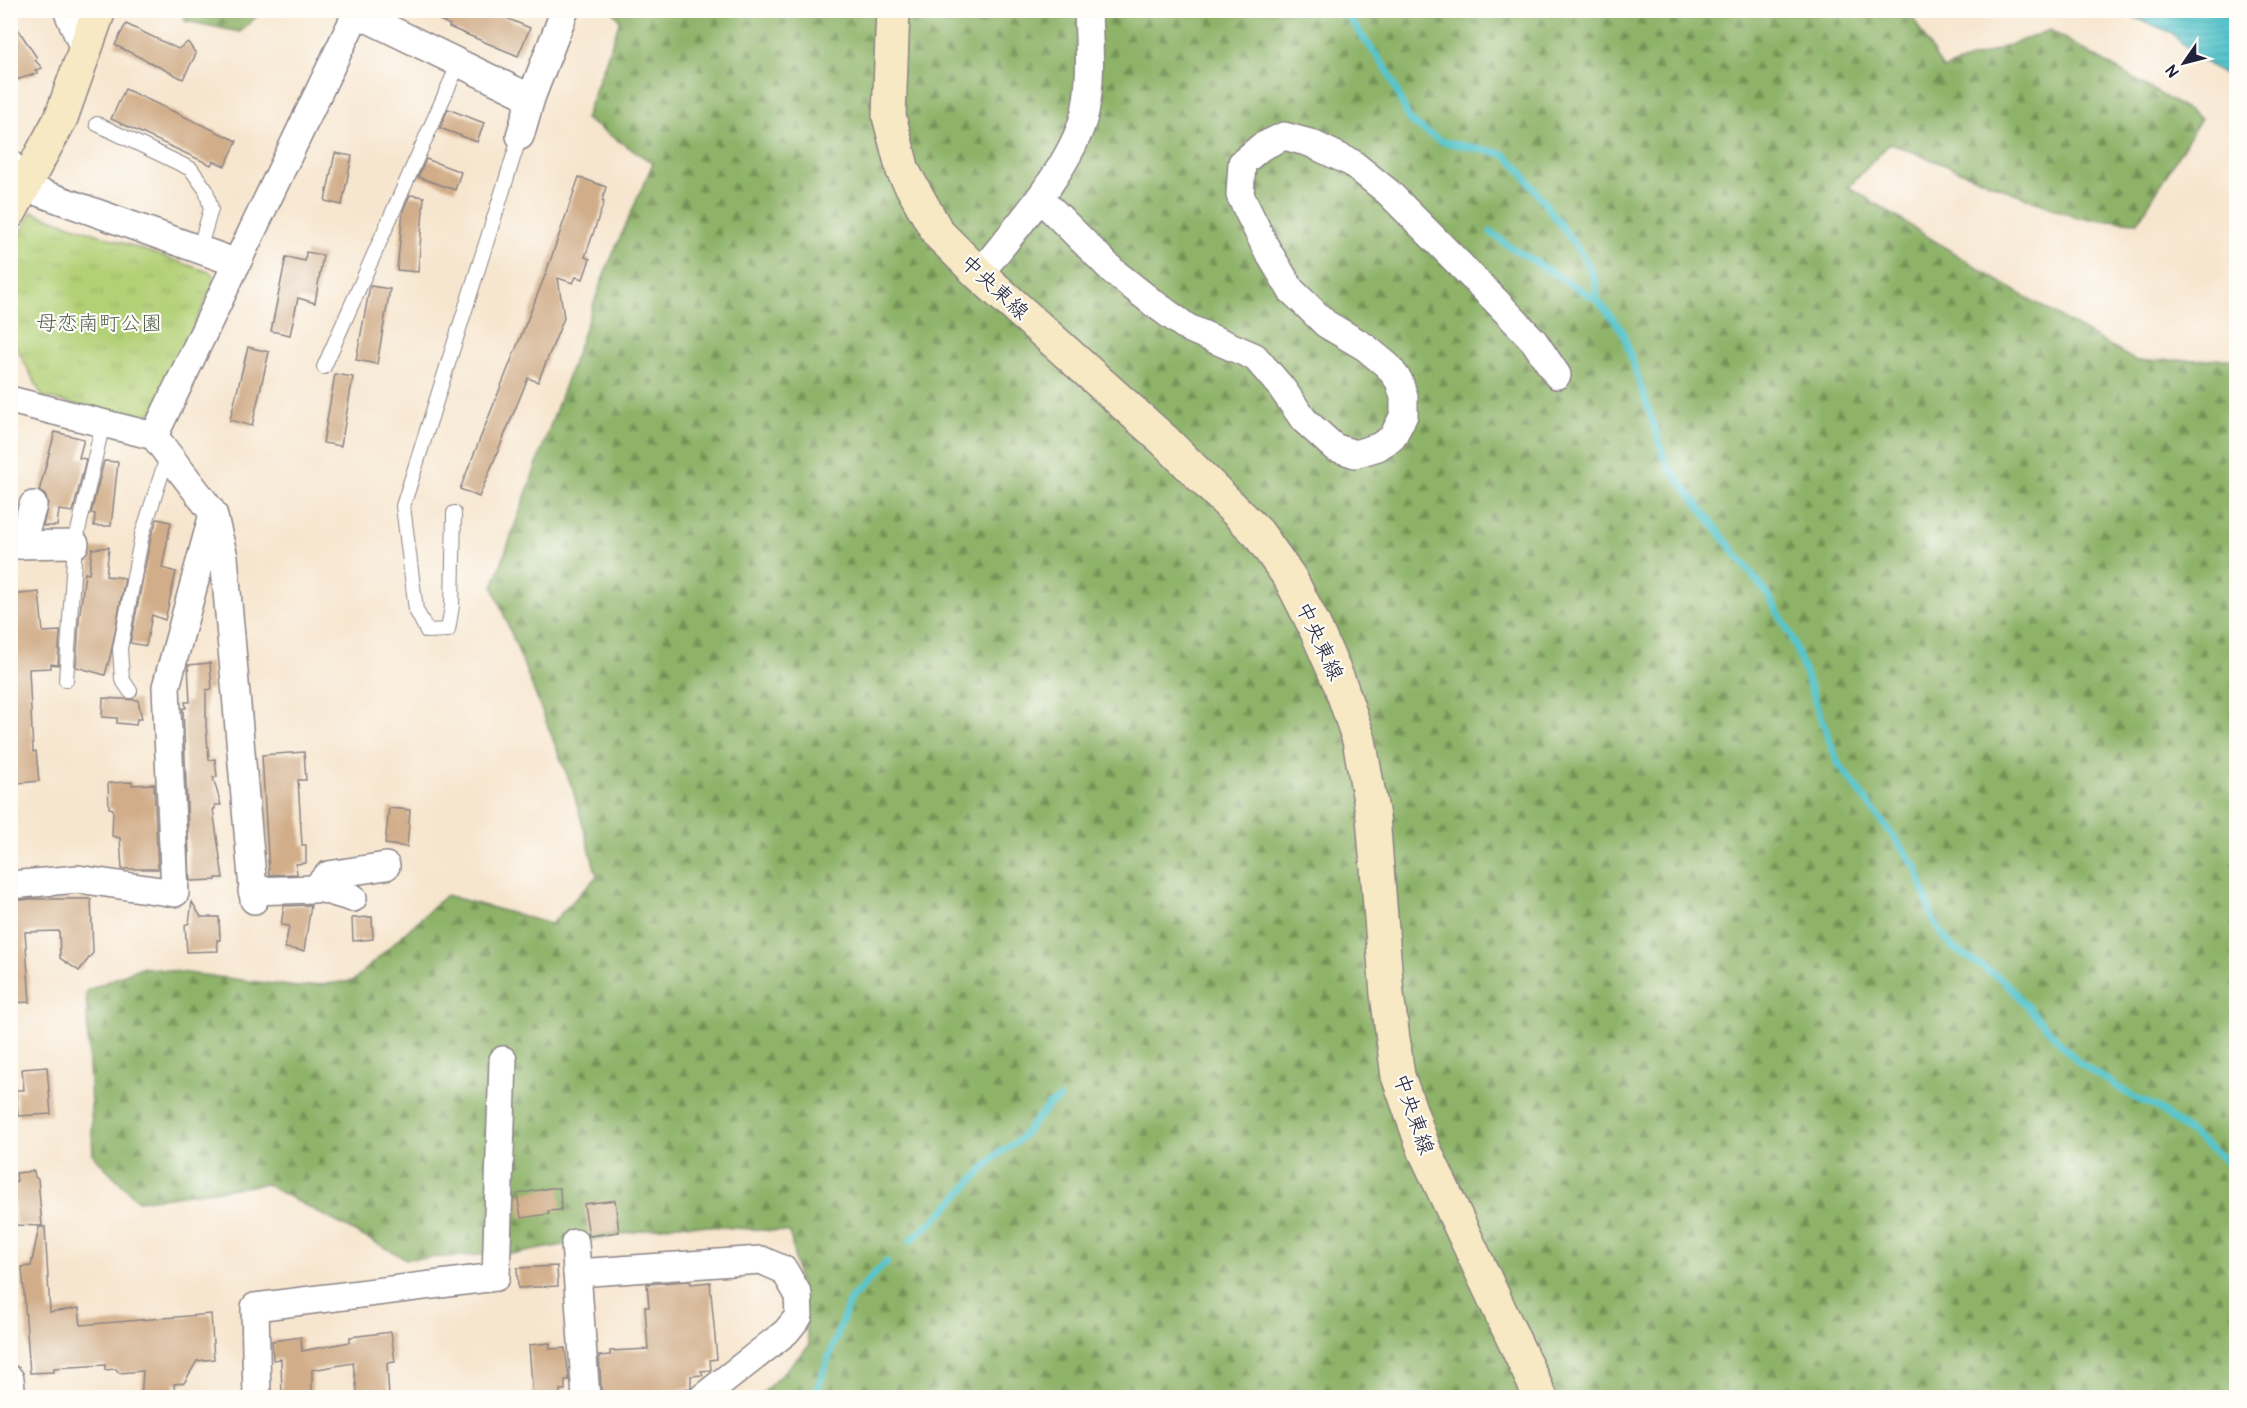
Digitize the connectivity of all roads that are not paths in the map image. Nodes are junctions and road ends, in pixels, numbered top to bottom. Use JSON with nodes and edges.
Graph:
{"nodes":[{"id":1,"x":67,"y":10,"type":"edge"},
{"id":2,"x":99,"y":10,"type":"edge"},
{"id":3,"x":565,"y":10,"type":"edge"},
{"id":4,"x":893,"y":10,"type":"edge"},
{"id":5,"x":1088,"y":10,"type":"edge"},
{"id":6,"x":357,"y":12,"type":"edge"},
{"id":7,"x":85,"y":51,"type":"junction"},
{"id":8,"x":459,"y":63,"type":"junction"},
{"id":9,"x":531,"y":98,"type":"junction"},
{"id":10,"x":97,"y":124,"type":"dead end"},
{"id":11,"x":520,"y":135,"type":"joint"},
{"id":12,"x":15,"y":188,"type":"edge"},
{"id":13,"x":1040,"y":198,"type":"junction"},
{"id":14,"x":199,"y":250,"type":"junction"},
{"id":15,"x":237,"y":263,"type":"junction"},
{"id":16,"x":979,"y":274,"type":"junction"},
{"id":17,"x":324,"y":367,"type":"dead end"},
{"id":18,"x":1557,"y":375,"type":"dead end"},
{"id":19,"x":10,"y":400,"type":"edge"},
{"id":20,"x":103,"y":423,"type":"junction"},
{"id":21,"x":161,"y":445,"type":"junction"},
{"id":22,"x":33,"y":505,"type":"dead end"},
{"id":23,"x":213,"y":513,"type":"junction"},
{"id":24,"x":454,"y":513,"type":"dead end"},
{"id":25,"x":75,"y":544,"type":"junction"},
{"id":26,"x":16,"y":545,"type":"edge"},
{"id":27,"x":66,"y":680,"type":"dead end"},
{"id":28,"x":130,"y":691,"type":"dead end"},
{"id":29,"x":386,"y":866,"type":"dead end"},
{"id":30,"x":10,"y":885,"type":"edge"},
{"id":31,"x":316,"y":887,"type":"junction"},
{"id":32,"x":353,"y":898,"type":"dead end"},
{"id":33,"x":503,"y":1059,"type":"dead end"},
{"id":34,"x":574,"y":1243,"type":"dead end"},
{"id":35,"x":577,"y":1273,"type":"junction"},
{"id":36,"x":10,"y":1379,"type":"edge"},
{"id":37,"x":12,"y":1398,"type":"edge"},
{"id":38,"x":257,"y":1398,"type":"edge"},
{"id":39,"x":586,"y":1398,"type":"edge"},
{"id":40,"x":702,"y":1398,"type":"edge"},
{"id":41,"x":1541,"y":1398,"type":"edge"}],
"edges":[{"from":1,"to":7,"type":"street"},
{"from":2,"to":7,"type":"street"},
{"from":3,"to":9,"type":"street"},
{"from":4,"to":16,"type":"street","name":"中央東線"},
{"from":5,"to":13,"type":"street"},
{"from":6,"to":8,"type":"street"},
{"from":6,"to":15,"type":"street"},
{"from":7,"to":12,"type":"street"},
{"from":8,"to":9,"type":"street"},
{"from":8,"to":17,"type":"lane"},
{"from":9,"to":11,"type":"street"},
{"from":10,"to":14,"type":"lane"},
{"from":11,"to":24,"type":"lane"},
{"from":12,"to":14,"type":"street"},
{"from":13,"to":16,"type":"street"},
{"from":13,"to":18,"type":"street"},
{"from":14,"to":15,"type":"street"},
{"from":15,"to":21,"type":"street"},
{"from":16,"to":41,"type":"street","name":"中央東線"},
{"from":19,"to":20,"type":"street"},
{"from":20,"to":21,"type":"street"},
{"from":20,"to":25,"type":"lane"},
{"from":21,"to":23,"type":"street"},
{"from":21,"to":28,"type":"lane"},
{"from":22,"to":26,"type":"street"},
{"from":23,"to":30,"type":"street"},
{"from":23,"to":31,"type":"street"},
{"from":25,"to":26,"type":"street"},
{"from":25,"to":27,"type":"lane"},
{"from":29,"to":31,"type":"street"},
{"from":31,"to":32,"type":"street"},
{"from":33,"to":38,"type":"street"},
{"from":34,"to":35,"type":"street"},
{"from":35,"to":39,"type":"street"},
{"from":35,"to":40,"type":"street"},
{"from":36,"to":37,"type":"street"}]}
